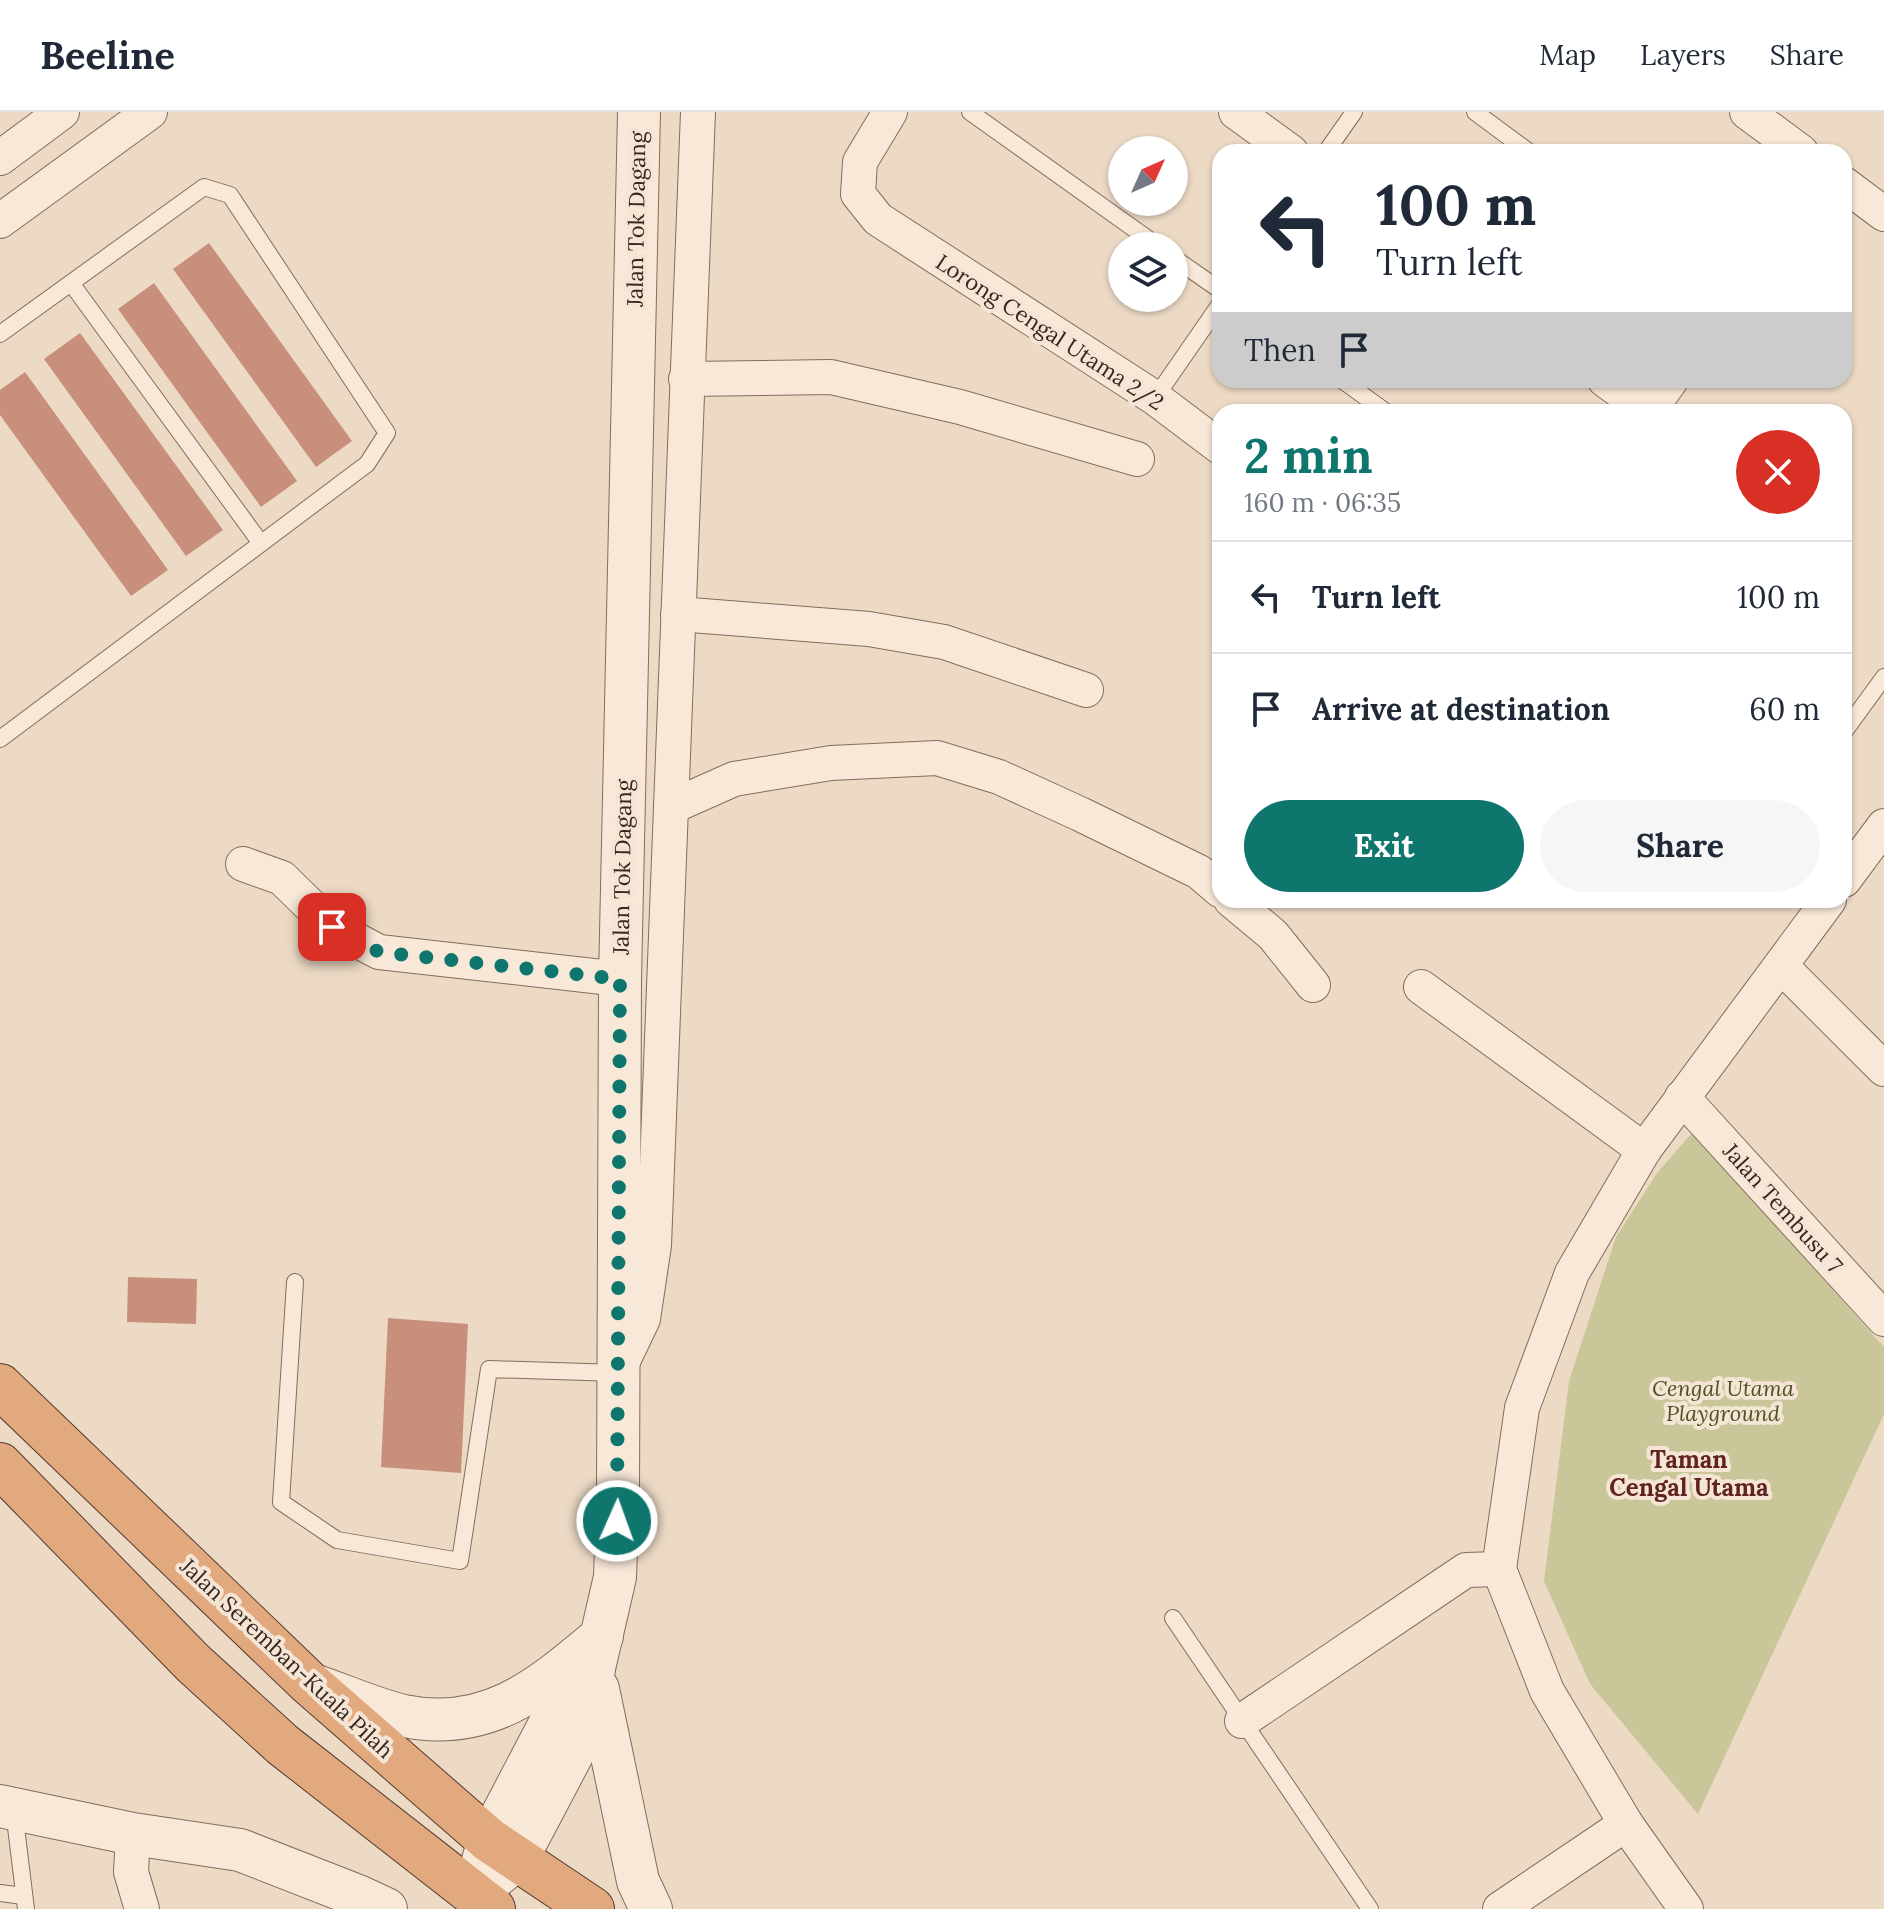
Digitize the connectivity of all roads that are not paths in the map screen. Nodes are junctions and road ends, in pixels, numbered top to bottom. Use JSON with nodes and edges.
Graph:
{"nodes":[{"id":1,"x":62,"y":112,"type":"edge"},
{"id":2,"x":150,"y":112,"type":"edge"},
{"id":3,"x":639,"y":112,"type":"edge"},
{"id":4,"x":698,"y":112,"type":"edge"},
{"id":5,"x":890,"y":112,"type":"edge"},
{"id":6,"x":970,"y":112,"type":"edge"},
{"id":7,"x":1236,"y":112,"type":"edge"},
{"id":8,"x":1354,"y":112,"type":"edge"},
{"id":9,"x":1475,"y":112,"type":"edge"},
{"id":10,"x":1747,"y":112,"type":"edge"},
{"id":11,"x":1280,"y":144,"type":"edge"},
{"id":12,"x":1332,"y":144,"type":"edge"},
{"id":13,"x":1518,"y":144,"type":"edge"},
{"id":14,"x":1790,"y":144,"type":"edge"},
{"id":15,"x":0,"y":158,"type":"edge"},
{"id":16,"x":1852,"y":190,"type":"edge"},
{"id":17,"x":1884,"y":214,"type":"edge"},
{"id":18,"x":0,"y":221,"type":"edge"},
{"id":19,"x":1138,"y":232,"type":"edge"},
{"id":20,"x":1188,"y":268,"type":"edge"},
{"id":21,"x":71,"y":283,"type":"junction"},
{"id":22,"x":1212,"y":284,"type":"edge"},
{"id":23,"x":1212,"y":316,"type":"edge"},
{"id":24,"x":0,"y":334,"type":"edge"},
{"id":25,"x":686,"y":379,"type":"junction"},
{"id":26,"x":1353,"y":388,"type":"edge"},
{"id":27,"x":1616,"y":388,"type":"edge"},
{"id":28,"x":1155,"y":398,"type":"junction"},
{"id":29,"x":1375,"y":404,"type":"edge"},
{"id":30,"x":1637,"y":404,"type":"edge"},
{"id":31,"x":1212,"y":441,"type":"edge"},
{"id":32,"x":1137,"y":459,"type":"dead end"},
{"id":33,"x":260,"y":542,"type":"junction"},
{"id":34,"x":678,"y":614,"type":"junction"},
{"id":35,"x":1884,"y":677,"type":"edge"},
{"id":36,"x":1086,"y":690,"type":"dead end"},
{"id":37,"x":1852,"y":721,"type":"edge"},
{"id":38,"x":0,"y":739,"type":"edge"},
{"id":39,"x":671,"y":807,"type":"junction"},
{"id":40,"x":1884,"y":826,"type":"edge"},
{"id":41,"x":243,"y":864,"type":"dead end"},
{"id":42,"x":1852,"y":869,"type":"edge"},
{"id":43,"x":1212,"y":883,"type":"edge"},
{"id":44,"x":1241,"y":908,"type":"edge"},
{"id":45,"x":1823,"y":908,"type":"edge"},
{"id":46,"x":1781,"y":966,"type":"junction"},
{"id":47,"x":620,"y":979,"type":"junction"},
{"id":48,"x":1313,"y":985,"type":"dead end"},
{"id":49,"x":1421,"y":987,"type":"dead end"},
{"id":50,"x":1884,"y":1069,"type":"edge"},
{"id":51,"x":1682,"y":1097,"type":"junction"},
{"id":52,"x":1644,"y":1150,"type":"junction"},
{"id":53,"x":295,"y":1282,"type":"dead end"},
{"id":54,"x":1884,"y":1319,"type":"edge"},
{"id":55,"x":617,"y":1373,"type":"junction"},
{"id":56,"x":0,"y":1386,"type":"edge"},
{"id":57,"x":0,"y":1465,"type":"edge"},
{"id":58,"x":1499,"y":1569,"type":"junction"},
{"id":59,"x":1173,"y":1618,"type":"dead end"},
{"id":60,"x":598,"y":1652,"type":"junction"},
{"id":61,"x":309,"y":1683,"type":"junction"},
{"id":62,"x":1242,"y":1721,"type":"junction"},
{"id":63,"x":7,"y":1807,"type":"edge"},
{"id":64,"x":1626,"y":1824,"type":"junction"},
{"id":65,"x":133,"y":1834,"type":"junction"},
{"id":66,"x":503,"y":1850,"type":"junction"},
{"id":67,"x":0,"y":1893,"type":"edge"},
{"id":68,"x":24,"y":1902,"type":"edge"},
{"id":69,"x":483,"y":1902,"type":"edge"},
{"id":70,"x":142,"y":1909,"type":"edge"},
{"id":71,"x":386,"y":1909,"type":"edge"},
{"id":72,"x":592,"y":1909,"type":"edge"},
{"id":73,"x":651,"y":1909,"type":"edge"},
{"id":74,"x":1370,"y":1909,"type":"edge"},
{"id":75,"x":1500,"y":1909,"type":"edge"},
{"id":76,"x":1686,"y":1909,"type":"edge"}],
"edges":[{"from":1,"to":15,"type":"street"},
{"from":2,"to":18,"type":"street"},
{"from":3,"to":47,"type":"street","name":"Jalan Tok Dagang"},
{"from":4,"to":25,"type":"street"},
{"from":5,"to":28,"type":"street","name":"Lorong Cengal Utama 2/2"},
{"from":6,"to":19,"type":"lane"},
{"from":7,"to":11,"type":"street"},
{"from":8,"to":12,"type":"lane"},
{"from":9,"to":13,"type":"lane"},
{"from":10,"to":14,"type":"street"},
{"from":16,"to":17,"type":"street"},
{"from":20,"to":22,"type":"lane"},
{"from":21,"to":24,"type":"lane"},
{"from":21,"to":33,"type":"lane"},
{"from":21,"to":33,"type":"lane"},
{"from":23,"to":28,"type":"lane"},
{"from":25,"to":32,"type":"street"},
{"from":25,"to":34,"type":"street"},
{"from":26,"to":29,"type":"lane"},
{"from":27,"to":30,"type":"street"},
{"from":28,"to":31,"type":"street","name":"Lorong Cengal Utama 2/2"},
{"from":33,"to":38,"type":"lane"},
{"from":34,"to":36,"type":"street"},
{"from":34,"to":39,"type":"street"},
{"from":35,"to":37,"type":"lane"},
{"from":39,"to":43,"type":"street"},
{"from":39,"to":55,"type":"street"},
{"from":40,"to":42,"type":"street"},
{"from":41,"to":47,"type":"street"},
{"from":44,"to":48,"type":"street"},
{"from":45,"to":46,"type":"street"},
{"from":46,"to":50,"type":"street"},
{"from":46,"to":51,"type":"street"},
{"from":47,"to":55,"type":"street","name":"Jalan Tok Dagang"},
{"from":49,"to":52,"type":"street"},
{"from":51,"to":52,"type":"street"},
{"from":51,"to":54,"type":"street","name":"Jalan Tembusu 7"},
{"from":52,"to":58,"type":"street"},
{"from":53,"to":55,"type":"lane"},
{"from":55,"to":60,"type":"street","name":"Jalan Tok Dagang"},
{"from":56,"to":61,"type":"highway","name":"Jalan Seremban-Kuala Pilah"},
{"from":57,"to":69,"type":"highway"},
{"from":58,"to":62,"type":"street"},
{"from":58,"to":64,"type":"street"},
{"from":59,"to":62,"type":"lane"},
{"from":60,"to":61,"type":"street"},
{"from":60,"to":66,"type":"street","name":"Jalan Tok Dagang"},
{"from":60,"to":73,"type":"street"},
{"from":61,"to":66,"type":"highway","name":"Jalan Seremban-Kuala Pilah"},
{"from":62,"to":74,"type":"lane"},
{"from":63,"to":65,"type":"street"},
{"from":63,"to":68,"type":"lane"},
{"from":64,"to":75,"type":"street"},
{"from":64,"to":76,"type":"street"},
{"from":65,"to":70,"type":"street"},
{"from":65,"to":71,"type":"street"},
{"from":66,"to":69,"type":"street","name":"Jalan Tok Dagang"},
{"from":66,"to":72,"type":"highway","name":"Jalan Seremban-Kuala Pilah"},
{"from":67,"to":68,"type":"lane"}]}
